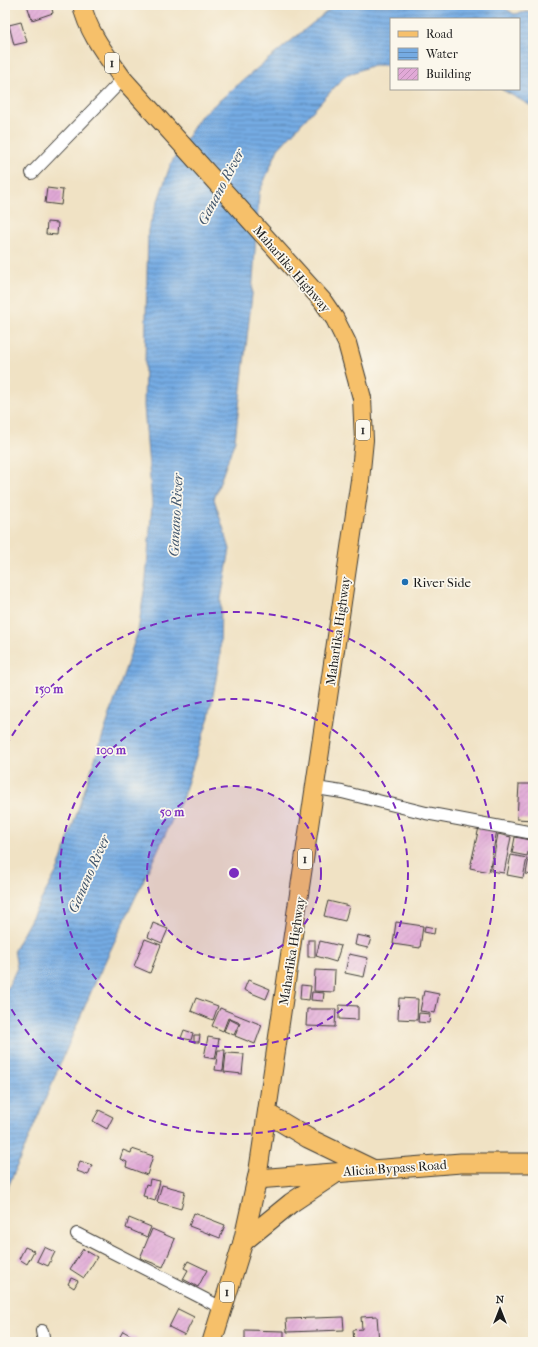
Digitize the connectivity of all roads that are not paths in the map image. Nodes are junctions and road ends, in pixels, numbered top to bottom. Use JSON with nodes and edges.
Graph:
{"nodes":[{"id":1,"x":82,"y":5,"type":"edge"},
{"id":2,"x":124,"y":79,"type":"junction"},
{"id":3,"x":32,"y":173,"type":"dead end"},
{"id":4,"x":316,"y":788,"type":"junction"},
{"id":5,"x":533,"y":833,"type":"edge"},
{"id":6,"x":268,"y":1114,"type":"junction"},
{"id":7,"x":533,"y":1163,"type":"edge"},
{"id":8,"x":374,"y":1170,"type":"junction"},
{"id":9,"x":338,"y":1172,"type":"junction"},
{"id":10,"x":257,"y":1179,"type":"junction"},
{"id":11,"x":77,"y":1234,"type":"dead end"},
{"id":12,"x":243,"y":1242,"type":"junction"},
{"id":13,"x":222,"y":1308,"type":"junction"},
{"id":14,"x":212,"y":1342,"type":"edge"}],
"edges":[{"from":1,"to":2,"type":"main road","name":"Maharlika Highway","number":"1"},
{"from":2,"to":3,"type":"street"},
{"from":2,"to":4,"type":"main road","name":"Maharlika Highway","number":"1"},
{"from":4,"to":5,"type":"street"},
{"from":4,"to":6,"type":"main road","name":"Maharlika Highway","number":"1"},
{"from":6,"to":8,"type":"highway"},
{"from":6,"to":10,"type":"main road","name":"Maharlika Highway","number":"1"},
{"from":7,"to":8,"type":"highway","name":"Alicia Bypass Road"},
{"from":8,"to":9,"type":"highway","name":"Alicia Bypass Road"},
{"from":9,"to":10,"type":"highway","name":"Alicia Bypass Road"},
{"from":9,"to":12,"type":"highway"},
{"from":10,"to":12,"type":"highway","name":"Maharlika Highway","number":"1"},
{"from":11,"to":13,"type":"street"},
{"from":12,"to":13,"type":"highway","name":"Maharlika Highway","number":"1"},
{"from":13,"to":14,"type":"highway","name":"Maharlika Highway","number":"1"}]}
